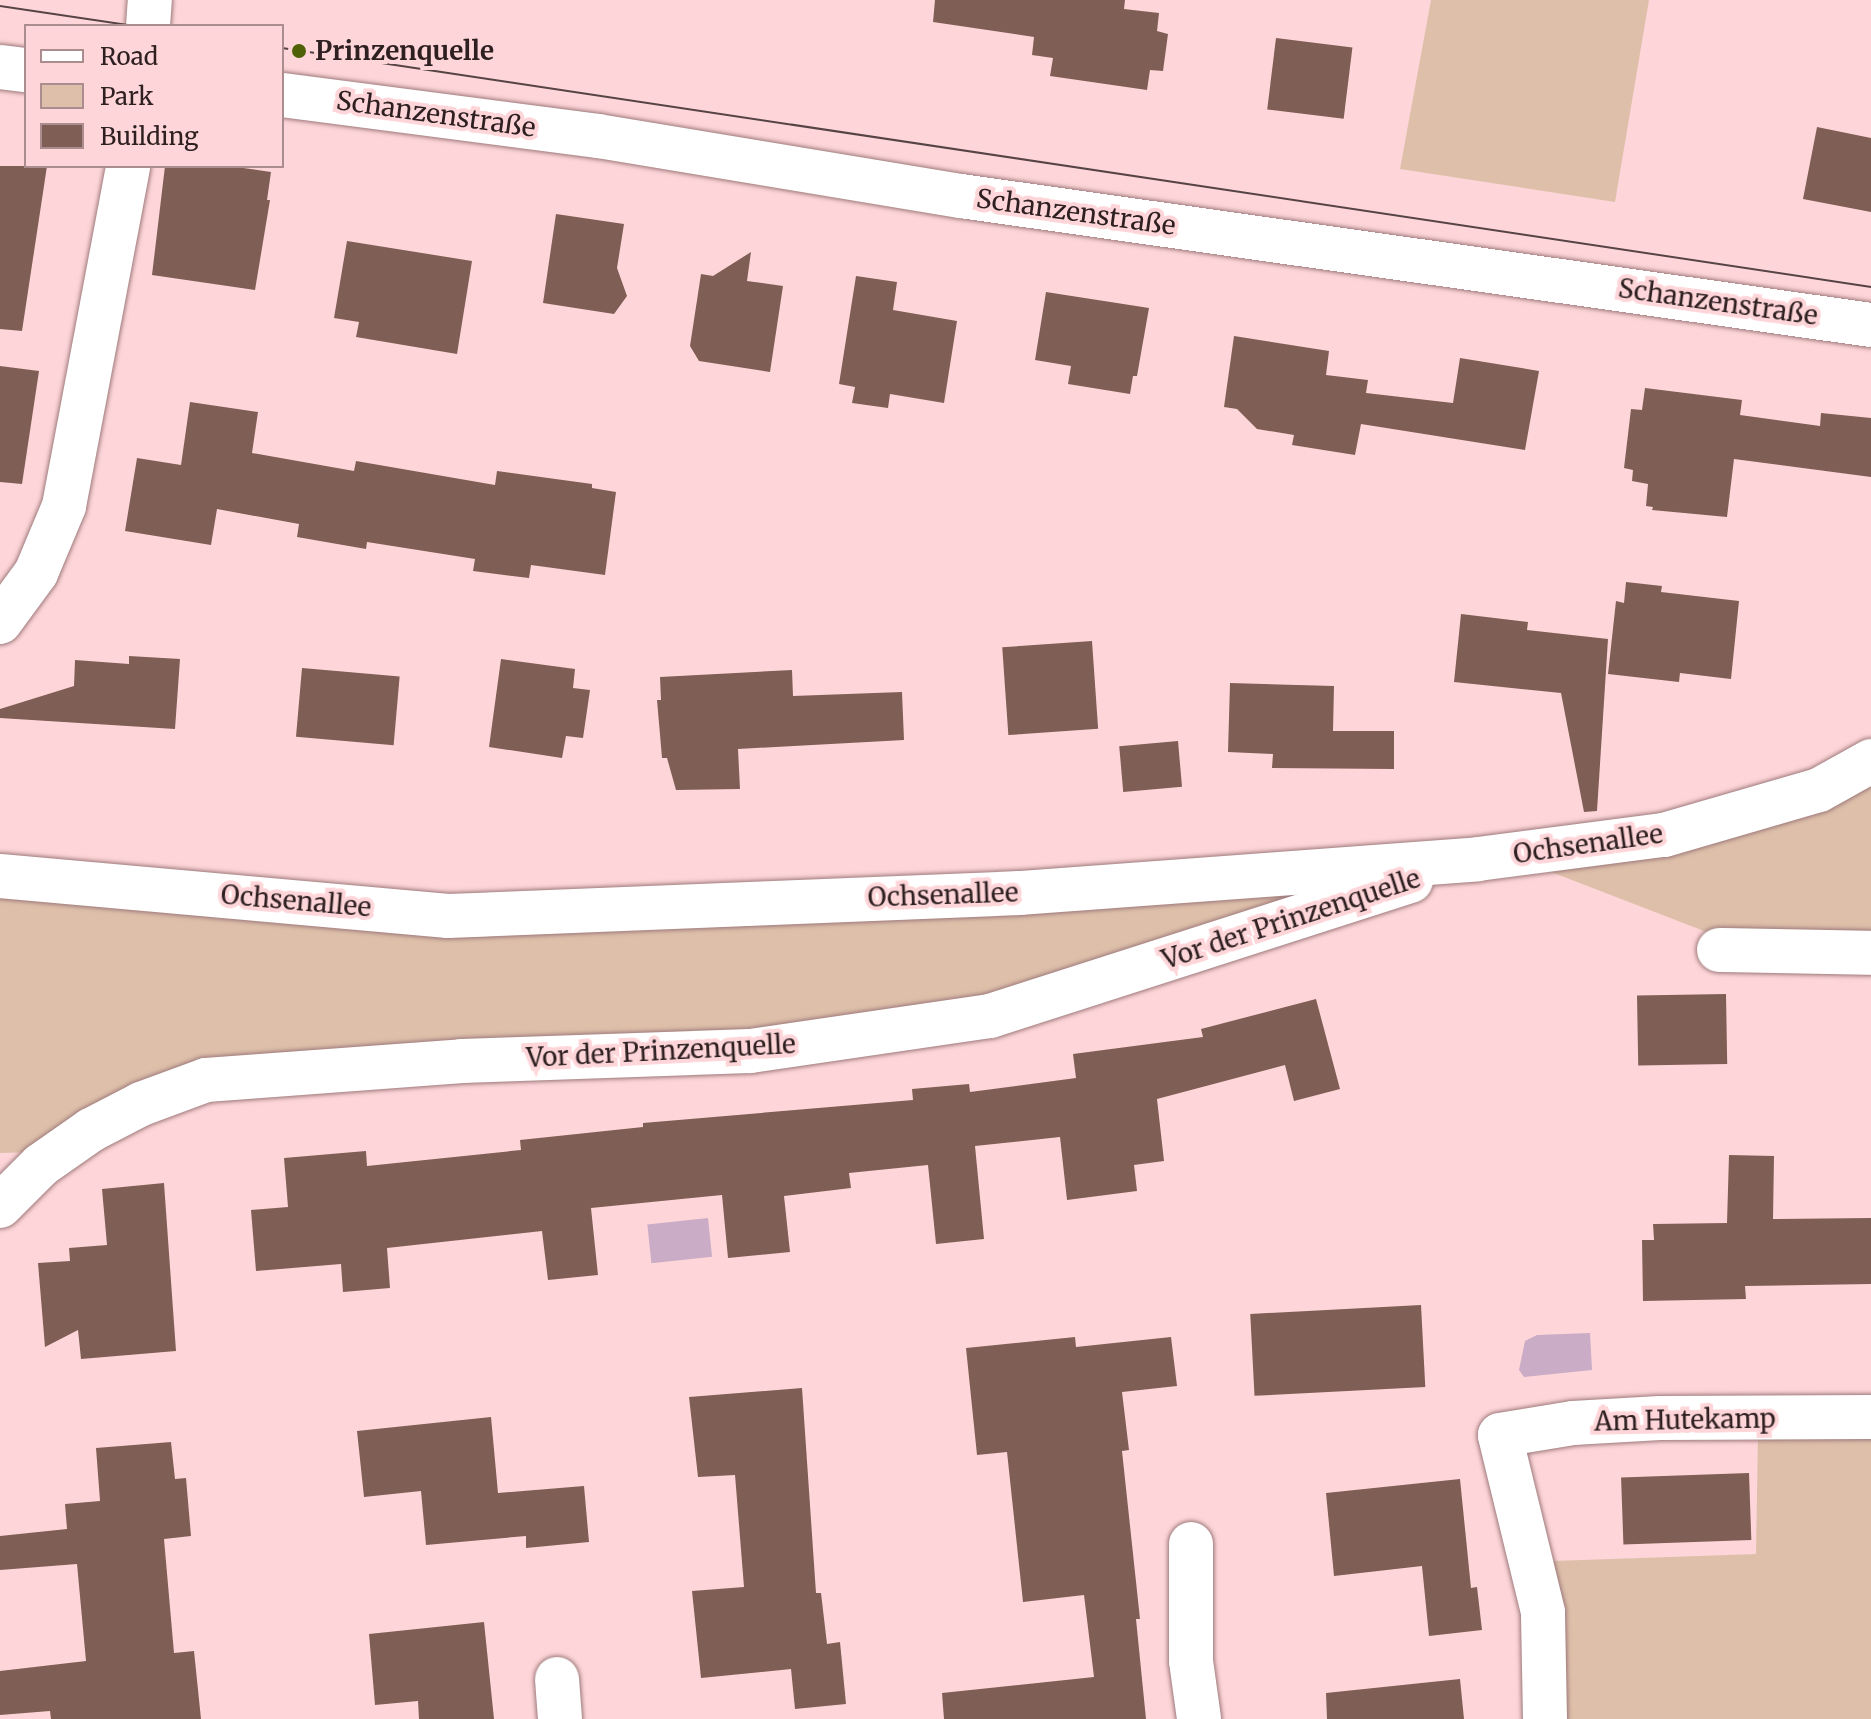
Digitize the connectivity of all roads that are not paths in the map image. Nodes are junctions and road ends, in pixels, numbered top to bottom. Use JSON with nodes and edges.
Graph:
{"nodes":[{"id":1,"x":150,"y":0,"type":"edge"},
{"id":2,"x":148,"y":24,"type":"edge"},
{"id":3,"x":0,"y":67,"type":"edge"},
{"id":4,"x":24,"y":70,"type":"edge"},
{"id":5,"x":284,"y":95,"type":"edge"},
{"id":6,"x":128,"y":168,"type":"edge"},
{"id":7,"x":1871,"y":325,"type":"edge"},
{"id":8,"x":0,"y":622,"type":"edge"},
{"id":9,"x":1871,"y":761,"type":"edge"},
{"id":10,"x":1478,"y":859,"type":"junction"},
{"id":11,"x":0,"y":876,"type":"edge"},
{"id":12,"x":1719,"y":950,"type":"dead end"},
{"id":13,"x":1871,"y":953,"type":"edge"},
{"id":14,"x":0,"y":1206,"type":"edge"},
{"id":15,"x":1871,"y":1417,"type":"edge"},
{"id":16,"x":1191,"y":1544,"type":"dead end"},
{"id":17,"x":1199,"y":1719,"type":"edge"},
{"id":18,"x":1545,"y":1719,"type":"edge"}],
"edges":[{"from":1,"to":2,"type":"street"},
{"from":3,"to":4,"type":"street"},
{"from":5,"to":7,"type":"street","name":"Schanzenstraße"},
{"from":6,"to":8,"type":"street"},
{"from":9,"to":10,"type":"street","name":"Ochsenallee"},
{"from":10,"to":11,"type":"street","name":"Ochsenallee"},
{"from":10,"to":14,"type":"street","name":"Vor der Prinzenquelle"},
{"from":12,"to":13,"type":"street"},
{"from":15,"to":18,"type":"street","name":"Am Hutekamp"},
{"from":16,"to":17,"type":"street"}]}
